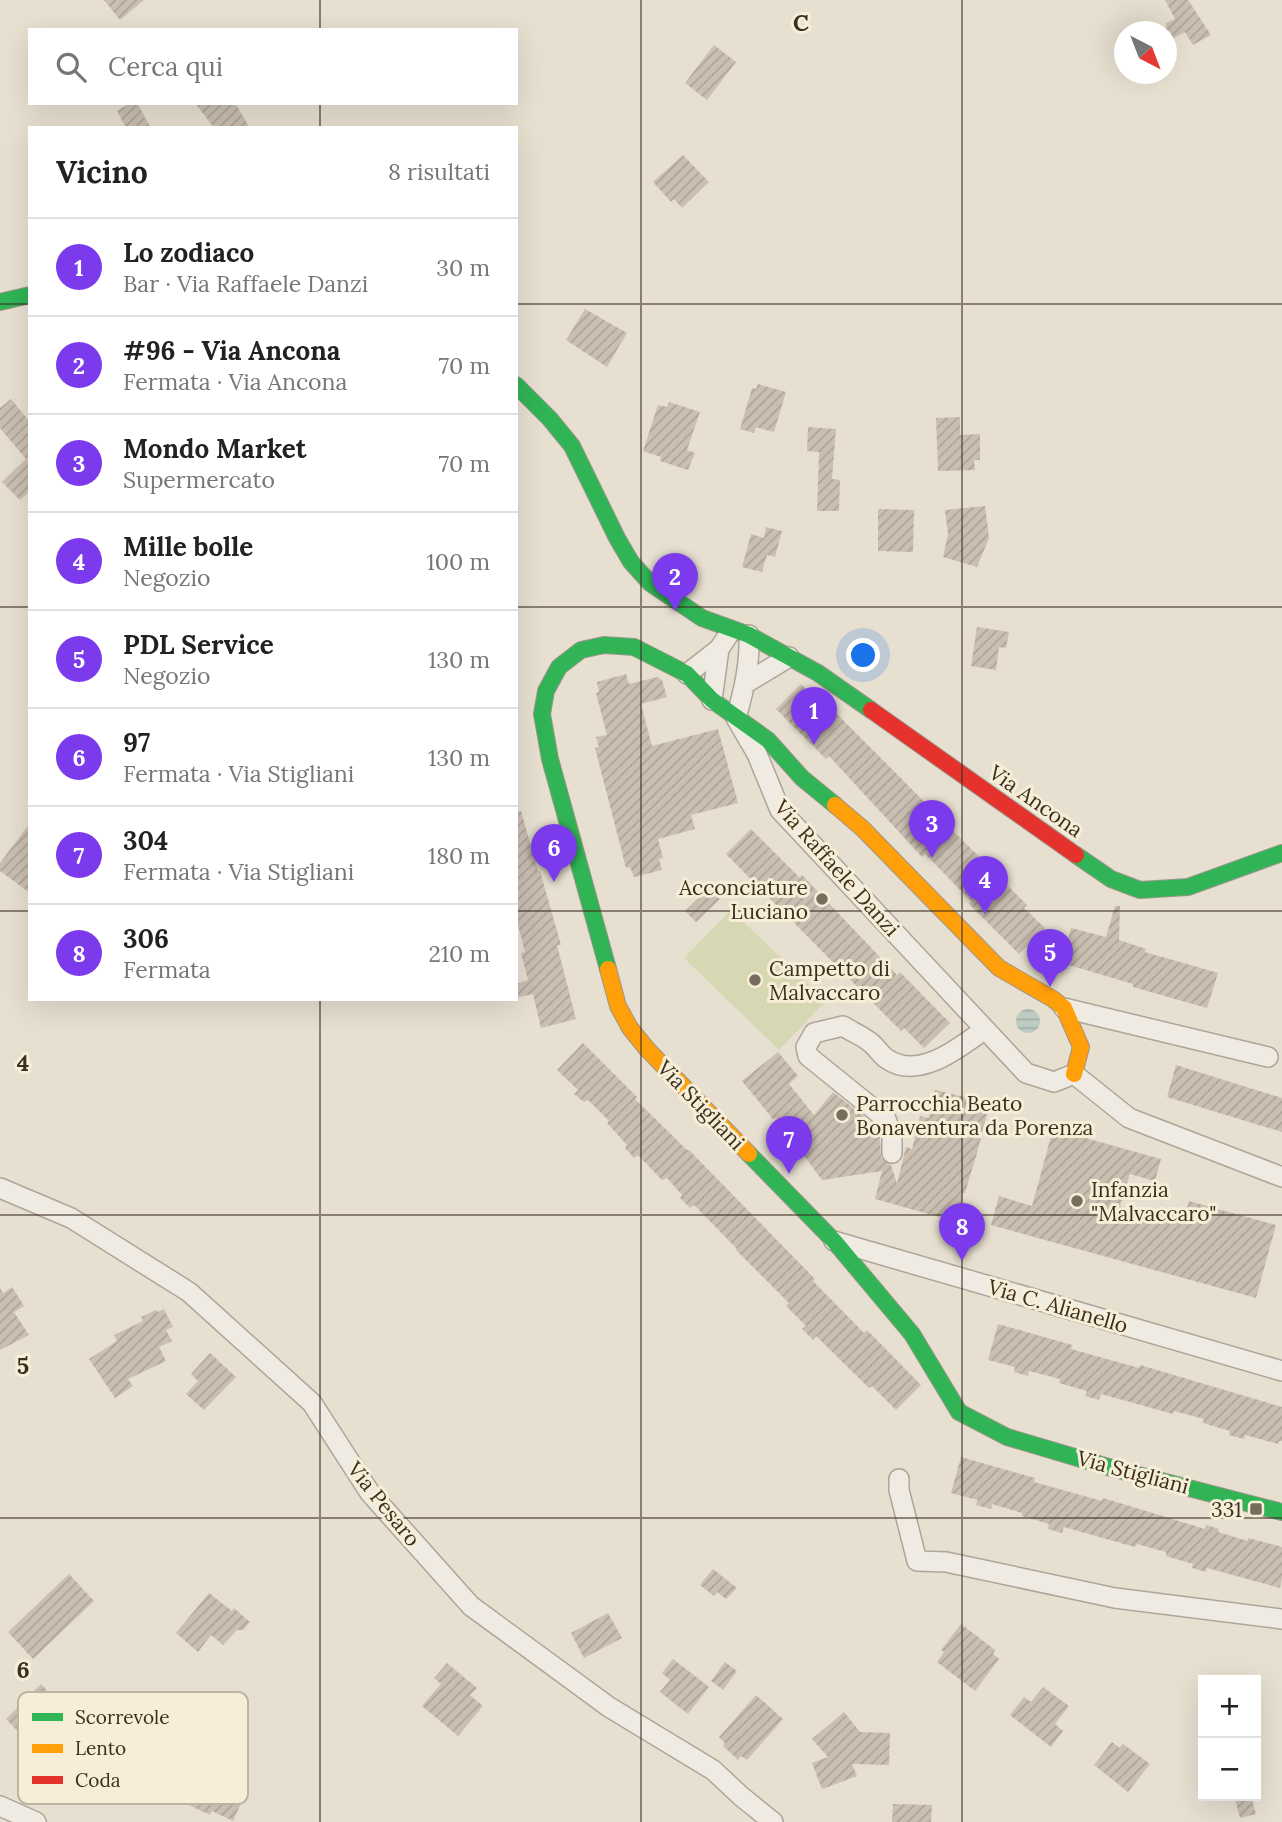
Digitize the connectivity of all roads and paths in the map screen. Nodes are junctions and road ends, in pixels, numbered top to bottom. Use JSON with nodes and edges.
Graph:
{"nodes":[{"id":1,"x":28,"y":295,"type":"edge"},
{"id":2,"x":0,"y":302,"type":"edge"},
{"id":3,"x":518,"y":387,"type":"edge"},
{"id":4,"x":740,"y":633,"type":"junction"},
{"id":5,"x":719,"y":649,"type":"junction"},
{"id":6,"x":789,"y":657,"type":"junction"},
{"id":7,"x":687,"y":674,"type":"junction"},
{"id":8,"x":746,"y":683,"type":"junction"},
{"id":9,"x":712,"y":700,"type":"junction"},
{"id":10,"x":736,"y":718,"type":"junction"},
{"id":11,"x":803,"y":778,"type":"junction"},
{"id":12,"x":774,"y":799,"type":"junction"},
{"id":13,"x":1282,"y":853,"type":"edge"},
{"id":14,"x":1064,"y":1008,"type":"junction"},
{"id":15,"x":985,"y":1029,"type":"junction"},
{"id":16,"x":1268,"y":1057,"type":"dead end"},
{"id":17,"x":1074,"y":1074,"type":"junction"},
{"id":18,"x":892,"y":1153,"type":"dead end"},
{"id":19,"x":1282,"y":1177,"type":"edge"},
{"id":20,"x":0,"y":1188,"type":"edge"},
{"id":21,"x":834,"y":1241,"type":"junction"},
{"id":22,"x":1282,"y":1371,"type":"edge"},
{"id":23,"x":899,"y":1479,"type":"dead end"},
{"id":24,"x":1282,"y":1512,"type":"edge"},
{"id":25,"x":1282,"y":1619,"type":"edge"},
{"id":26,"x":0,"y":1806,"type":"edge"},
{"id":27,"x":36,"y":1822,"type":"edge"},
{"id":28,"x":773,"y":1822,"type":"edge"}],
"edges":[{"from":1,"to":2,"type":"street"},
{"from":3,"to":4,"type":"street"},
{"from":4,"to":5,"type":"street"},
{"from":4,"to":6,"type":"street","name":"Via Ancona"},
{"from":4,"to":8,"type":"street"},
{"from":5,"to":7,"type":"street"},
{"from":5,"to":9,"type":"street"},
{"from":6,"to":8,"type":"street"},
{"from":6,"to":13,"type":"street","name":"Via Ancona"},
{"from":7,"to":9,"type":"street","name":"Via Stigliani"},
{"from":7,"to":21,"type":"street","name":"Via Stigliani"},
{"from":8,"to":10,"type":"street"},
{"from":9,"to":10,"type":"street","name":"Via Stigliani"},
{"from":10,"to":11,"type":"street","name":"Via Raffaele Danzi"},
{"from":10,"to":12,"type":"street","name":"Via Raffaele Danzi"},
{"from":11,"to":12,"type":"street"},
{"from":11,"to":14,"type":"street","name":"Via Raffaele Danzi"},
{"from":12,"to":15,"type":"street","name":"Via Raffaele Danzi"},
{"from":14,"to":16,"type":"street","name":"Via Raffaele Danzi"},
{"from":14,"to":17,"type":"street"},
{"from":15,"to":17,"type":"street","name":"Via Raffaele Danzi"},
{"from":15,"to":18,"type":"street"},
{"from":17,"to":19,"type":"street"},
{"from":20,"to":28,"type":"street","name":"Via Pesaro"},
{"from":21,"to":22,"type":"street","name":"Via C. Alianello"},
{"from":21,"to":24,"type":"street","name":"Via Stigliani"},
{"from":23,"to":25,"type":"street"},
{"from":26,"to":27,"type":"street"}]}
